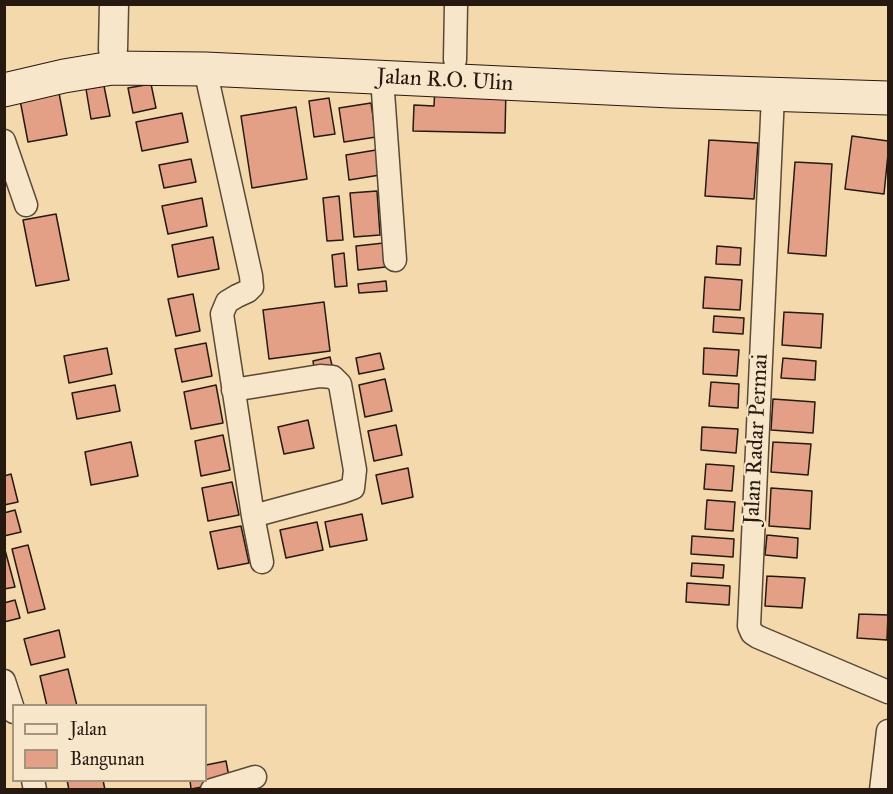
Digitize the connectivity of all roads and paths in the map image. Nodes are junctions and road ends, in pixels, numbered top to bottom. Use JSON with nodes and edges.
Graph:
{"nodes":[{"id":1,"x":114,"y":4,"type":"edge"},
{"id":2,"x":456,"y":4,"type":"edge"},
{"id":3,"x":113,"y":49,"type":"junction"},
{"id":4,"x":455,"y":60,"type":"junction"},
{"id":5,"x":4,"y":67,"type":"edge"},
{"id":6,"x":205,"y":69,"type":"junction"},
{"id":7,"x":888,"y":77,"type":"edge"},
{"id":8,"x":382,"y":78,"type":"junction"},
{"id":9,"x":671,"y":80,"type":"junction"},
{"id":10,"x":4,"y":90,"type":"edge"},
{"id":11,"x":772,"y":95,"type":"junction"},
{"id":12,"x":888,"y":98,"type":"edge"},
{"id":13,"x":4,"y":141,"type":"edge"},
{"id":14,"x":26,"y":205,"type":"dead end"},
{"id":15,"x":395,"y":260,"type":"dead end"},
{"id":16,"x":233,"y":390,"type":"junction"},
{"id":17,"x":253,"y":516,"type":"junction"},
{"id":18,"x":262,"y":562,"type":"dead end"},
{"id":19,"x":4,"y":681,"type":"edge"},
{"id":20,"x":888,"y":693,"type":"edge"},
{"id":21,"x":12,"y":706,"type":"edge"},
{"id":22,"x":888,"y":731,"type":"edge"},
{"id":23,"x":255,"y":777,"type":"dead end"},
{"id":24,"x":212,"y":789,"type":"edge"},
{"id":25,"x":881,"y":789,"type":"edge"}],
"edges":[{"from":1,"to":3,"type":"street"},
{"from":2,"to":4,"type":"street"},
{"from":3,"to":4,"type":"main road","name":"Jalan R.O. Ulin"},
{"from":3,"to":5,"type":"main road","name":"Jalan R.O. Ulin"},
{"from":4,"to":9,"type":"main road","name":"Jalan R.O. Ulin"},
{"from":6,"to":8,"type":"main road","name":"Jalan R.O. Ulin"},
{"from":6,"to":10,"type":"main road","name":"Jalan R.O. Ulin"},
{"from":6,"to":16,"type":"street"},
{"from":7,"to":9,"type":"main road","name":"Jalan R.O. Ulin"},
{"from":8,"to":9,"type":"main road","name":"Jalan R.O. Ulin"},
{"from":8,"to":15,"type":"street"},
{"from":9,"to":11,"type":"main road","name":"Jalan R.O. Ulin"},
{"from":11,"to":12,"type":"main road","name":"Jalan R.O. Ulin"},
{"from":11,"to":20,"type":"street","name":"Jalan Radar Permai"},
{"from":13,"to":14,"type":"street"},
{"from":16,"to":17,"type":"street"},
{"from":16,"to":17,"type":"street"},
{"from":17,"to":18,"type":"street"},
{"from":19,"to":21,"type":"street"},
{"from":22,"to":25,"type":"street"},
{"from":23,"to":24,"type":"street"}]}
